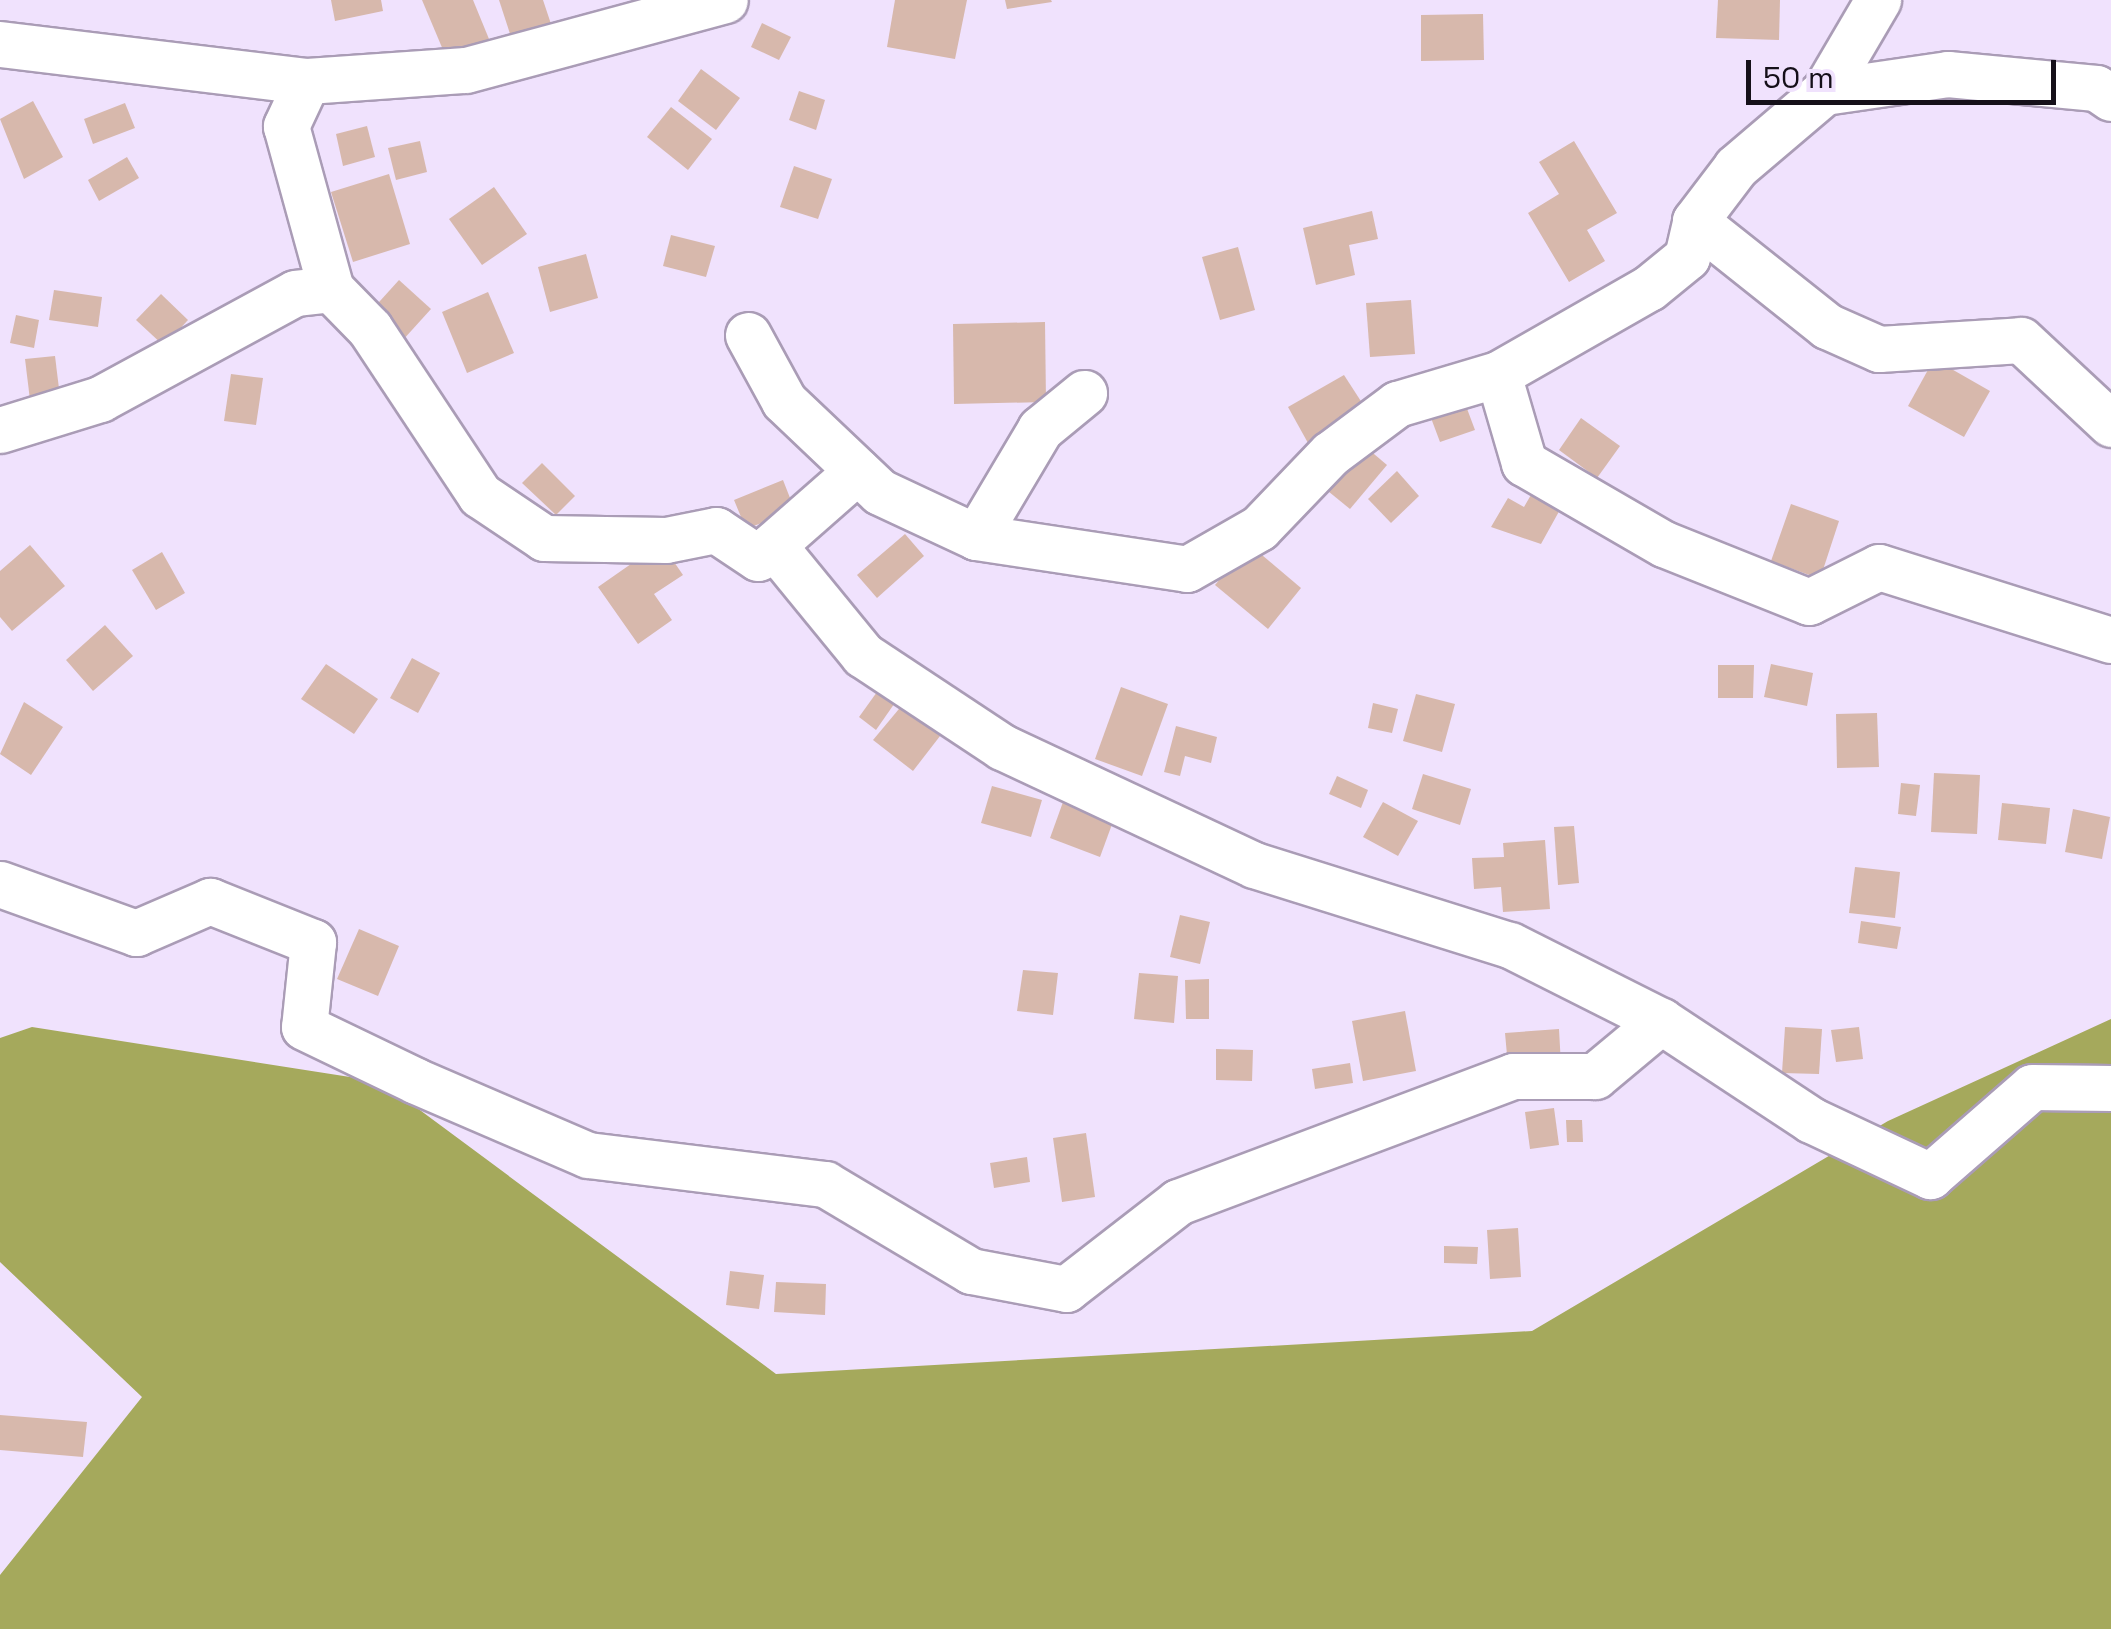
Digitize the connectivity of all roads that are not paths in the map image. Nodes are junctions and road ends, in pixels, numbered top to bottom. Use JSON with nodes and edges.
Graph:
{"nodes":[{"id":1,"x":725,"y":0,"type":"edge"},
{"id":2,"x":1878,"y":0,"type":"edge"},
{"id":3,"x":0,"y":44,"type":"edge"},
{"id":4,"x":307,"y":81,"type":"junction"},
{"id":5,"x":1824,"y":92,"type":"junction"},
{"id":6,"x":2111,"y":98,"type":"edge"},
{"id":7,"x":1695,"y":220,"type":"junction"},
{"id":8,"x":331,"y":289,"type":"junction"},
{"id":9,"x":748,"y":335,"type":"dead end"},
{"id":10,"x":1498,"y":374,"type":"junction"},
{"id":11,"x":1084,"y":393,"type":"dead end"},
{"id":12,"x":2111,"y":424,"type":"edge"},
{"id":13,"x":0,"y":430,"type":"edge"},
{"id":14,"x":856,"y":471,"type":"junction"},
{"id":15,"x":976,"y":536,"type":"junction"},
{"id":16,"x":774,"y":545,"type":"junction"},
{"id":17,"x":2111,"y":640,"type":"edge"},
{"id":18,"x":0,"y":884,"type":"edge"},
{"id":19,"x":1661,"y":1021,"type":"junction"},
{"id":20,"x":2111,"y":1088,"type":"edge"}],
"edges":[{"from":1,"to":4,"type":"street"},
{"from":2,"to":5,"type":"street"},
{"from":3,"to":4,"type":"street"},
{"from":4,"to":8,"type":"street"},
{"from":5,"to":6,"type":"street"},
{"from":5,"to":7,"type":"street"},
{"from":7,"to":10,"type":"street"},
{"from":7,"to":12,"type":"street"},
{"from":8,"to":13,"type":"street"},
{"from":8,"to":16,"type":"street"},
{"from":9,"to":14,"type":"street"},
{"from":10,"to":15,"type":"street"},
{"from":10,"to":17,"type":"street"},
{"from":11,"to":15,"type":"street"},
{"from":14,"to":15,"type":"street"},
{"from":14,"to":16,"type":"street"},
{"from":16,"to":19,"type":"street"},
{"from":18,"to":19,"type":"street"},
{"from":19,"to":20,"type":"street"}]}
